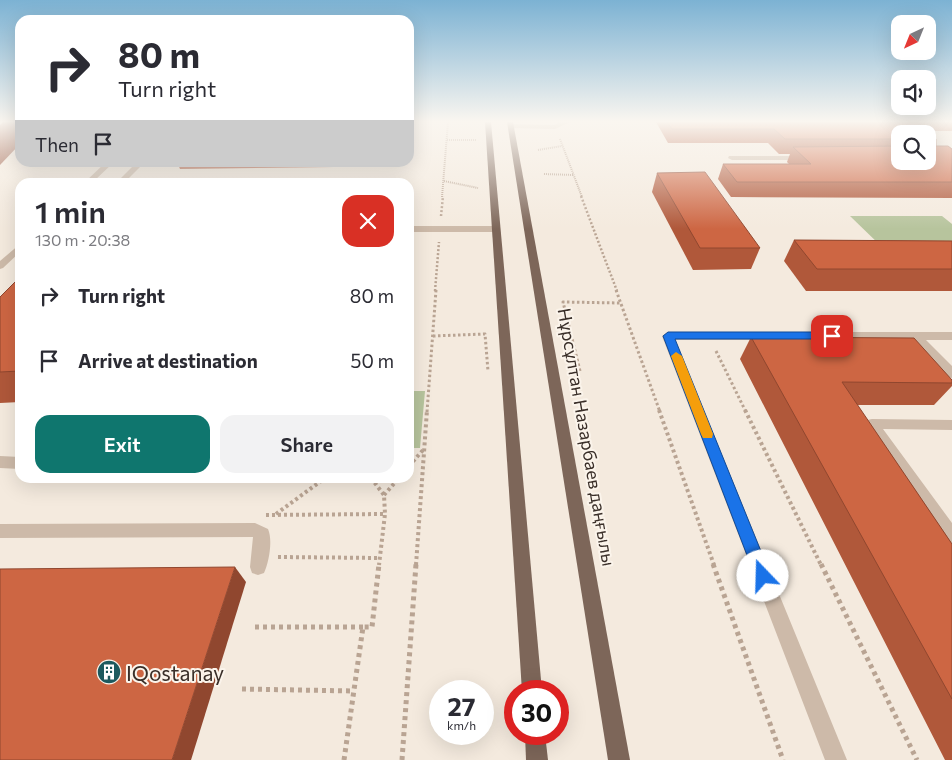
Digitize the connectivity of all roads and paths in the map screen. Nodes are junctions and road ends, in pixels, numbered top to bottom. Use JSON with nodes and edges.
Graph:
{"nodes":[{"id":1,"x":445,"y":157,"type":"edge"},
{"id":2,"x":490,"y":157,"type":"edge"},
{"id":3,"x":517,"y":157,"type":"edge"},
{"id":4,"x":566,"y":157,"type":"edge"},
{"id":5,"x":732,"y":158,"type":"dead end"},
{"id":6,"x":811,"y":158,"type":"edge"},
{"id":7,"x":106,"y":167,"type":"edge"},
{"id":8,"x":137,"y":167,"type":"edge"},
{"id":9,"x":544,"y":174,"type":"dead end"},
{"id":10,"x":573,"y":175,"type":"junction"},
{"id":11,"x":94,"y":178,"type":"edge"},
{"id":12,"x":125,"y":178,"type":"edge"},
{"id":13,"x":444,"y":181,"type":"junction"},
{"id":14,"x":493,"y":191,"type":"junction"},
{"id":15,"x":440,"y":228,"type":"junction"},
{"id":16,"x":414,"y":229,"type":"edge"},
{"id":17,"x":496,"y":229,"type":"junction"},
{"id":18,"x":15,"y":253,"type":"edge"},
{"id":19,"x":0,"y":266,"type":"edge"},
{"id":20,"x":621,"y":303,"type":"junction"},
{"id":21,"x":433,"y":336,"type":"junction"},
{"id":22,"x":916,"y":336,"type":"junction"},
{"id":23,"x":952,"y":336,"type":"edge"},
{"id":24,"x":725,"y":351,"type":"dead end"},
{"id":25,"x":488,"y":371,"type":"dead end"},
{"id":26,"x":580,"y":371,"type":"dead end"},
{"id":27,"x":952,"y":374,"type":"edge"},
{"id":28,"x":952,"y":425,"type":"edge"},
{"id":29,"x":424,"y":449,"type":"junction"},
{"id":30,"x":414,"y":460,"type":"edge"},
{"id":31,"x":0,"y":462,"type":"edge"},
{"id":32,"x":15,"y":463,"type":"edge"},
{"id":33,"x":318,"y":483,"type":"edge"},
{"id":34,"x":375,"y":483,"type":"edge"},
{"id":35,"x":395,"y":483,"type":"edge"},
{"id":36,"x":384,"y":495,"type":"junction"},
{"id":37,"x":386,"y":514,"type":"dead end"},
{"id":38,"x":276,"y":515,"type":"dead end"},
{"id":39,"x":0,"y":531,"type":"edge"},
{"id":40,"x":952,"y":536,"type":"edge"},
{"id":41,"x":276,"y":557,"type":"dead end"},
{"id":42,"x":380,"y":558,"type":"dead end"},
{"id":43,"x":258,"y":567,"type":"dead end"},
{"id":44,"x":255,"y":627,"type":"dead end"},
{"id":45,"x":363,"y":627,"type":"junction"},
{"id":46,"x":372,"y":627,"type":"dead end"},
{"id":47,"x":531,"y":680,"type":"edge"},
{"id":48,"x":242,"y":689,"type":"dead end"},
{"id":49,"x":354,"y":691,"type":"junction"},
{"id":50,"x":536,"y":745,"type":"edge"},
{"id":51,"x":344,"y":760,"type":"edge"},
{"id":52,"x":402,"y":760,"type":"edge"},
{"id":53,"x":537,"y":760,"type":"edge"},
{"id":54,"x":620,"y":760,"type":"edge"},
{"id":55,"x":783,"y":760,"type":"edge"},
{"id":56,"x":836,"y":760,"type":"edge"},
{"id":57,"x":917,"y":760,"type":"edge"}],
"edges":[{"from":1,"to":13,"type":"path"},
{"from":2,"to":14,"type":"main road"},
{"from":3,"to":54,"type":"main road","name":"Нұрсұлтан Назарбаев даңғылы"},
{"from":4,"to":10,"type":"path"},
{"from":5,"to":6,"type":"street"},
{"from":7,"to":11,"type":"street"},
{"from":8,"to":12,"type":"street"},
{"from":9,"to":10,"type":"path"},
{"from":10,"to":20,"type":"path"},
{"from":13,"to":14,"type":"path"},
{"from":13,"to":15,"type":"path"},
{"from":14,"to":17,"type":"main road"},
{"from":15,"to":16,"type":"street"},
{"from":15,"to":17,"type":"street"},
{"from":15,"to":21,"type":"path"},
{"from":17,"to":47,"type":"main road"},
{"from":18,"to":19,"type":"street"},
{"from":20,"to":26,"type":"path"},
{"from":20,"to":55,"type":"path"},
{"from":21,"to":25,"type":"path"},
{"from":21,"to":29,"type":"path"},
{"from":22,"to":23,"type":"street"},
{"from":22,"to":27,"type":"street"},
{"from":22,"to":56,"type":"street"},
{"from":24,"to":57,"type":"path"},
{"from":28,"to":40,"type":"street"},
{"from":29,"to":30,"type":"path"},
{"from":29,"to":52,"type":"path"},
{"from":31,"to":32,"type":"street"},
{"from":33,"to":38,"type":"path"},
{"from":34,"to":36,"type":"path"},
{"from":35,"to":36,"type":"path"},
{"from":36,"to":37,"type":"path"},
{"from":39,"to":43,"type":"street"},
{"from":41,"to":42,"type":"path"},
{"from":44,"to":45,"type":"path"},
{"from":45,"to":46,"type":"path"},
{"from":45,"to":49,"type":"path"},
{"from":48,"to":49,"type":"path"},
{"from":49,"to":51,"type":"path"},
{"from":50,"to":53,"type":"main road"}]}
